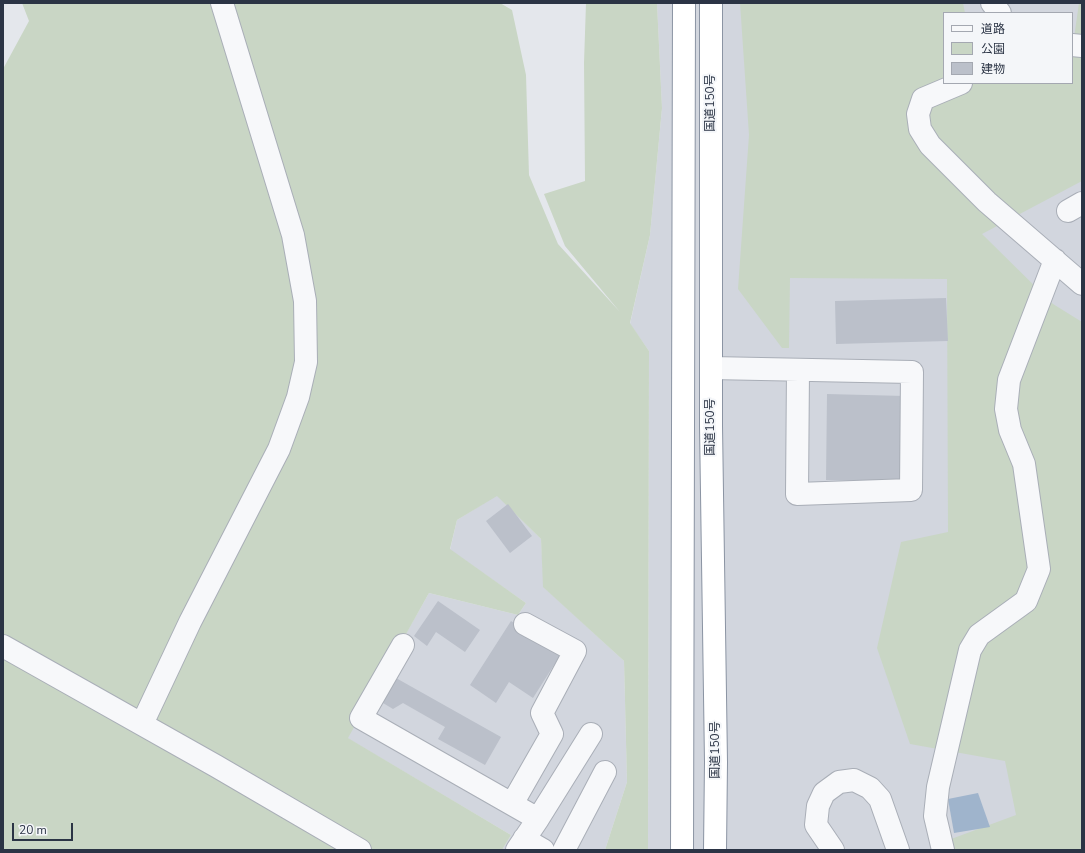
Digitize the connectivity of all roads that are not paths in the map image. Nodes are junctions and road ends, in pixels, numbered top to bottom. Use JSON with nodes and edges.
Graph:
{"nodes":[{"id":1,"x":222,"y":3,"type":"edge"},
{"id":2,"x":684,"y":3,"type":"edge"},
{"id":3,"x":711,"y":3,"type":"edge"},
{"id":4,"x":992,"y":3,"type":"edge"},
{"id":5,"x":999,"y":12,"type":"edge"},
{"id":6,"x":959,"y":84,"type":"edge"},
{"id":7,"x":1055,"y":260,"type":"junction"},
{"id":8,"x":1082,"y":284,"type":"edge"},
{"id":9,"x":711,"y":368,"type":"junction"},
{"id":10,"x":798,"y":370,"type":"junction"},
{"id":11,"x":525,"y":624,"type":"dead end"},
{"id":12,"x":403,"y":645,"type":"dead end"},
{"id":13,"x":3,"y":646,"type":"edge"},
{"id":14,"x":142,"y":724,"type":"junction"},
{"id":15,"x":591,"y":734,"type":"dead end"},
{"id":16,"x":606,"y":772,"type":"dead end"},
{"id":17,"x":512,"y":804,"type":"junction"},
{"id":18,"x":538,"y":819,"type":"junction"},
{"id":19,"x":533,"y":848,"type":"edge"},
{"id":20,"x":360,"y":850,"type":"edge"},
{"id":21,"x":564,"y":850,"type":"edge"},
{"id":22,"x":682,"y":850,"type":"edge"},
{"id":23,"x":715,"y":850,"type":"edge"},
{"id":24,"x":833,"y":850,"type":"edge"},
{"id":25,"x":898,"y":850,"type":"edge"},
{"id":26,"x":943,"y":850,"type":"edge"}],
"edges":[{"from":1,"to":14,"type":"street"},
{"from":2,"to":22,"type":"highway"},
{"from":3,"to":9,"type":"highway","name":"国道150号"},
{"from":4,"to":5,"type":"street"},
{"from":6,"to":7,"type":"street"},
{"from":7,"to":8,"type":"street"},
{"from":7,"to":26,"type":"street"},
{"from":9,"to":10,"type":"street"},
{"from":9,"to":23,"type":"highway","name":"国道150号"},
{"from":10,"to":10,"type":"street"},
{"from":11,"to":17,"type":"street"},
{"from":12,"to":17,"type":"street"},
{"from":13,"to":14,"type":"street"},
{"from":14,"to":20,"type":"street"},
{"from":15,"to":18,"type":"street"},
{"from":16,"to":21,"type":"street"},
{"from":17,"to":18,"type":"street"},
{"from":18,"to":19,"type":"street"},
{"from":24,"to":25,"type":"street"}]}
